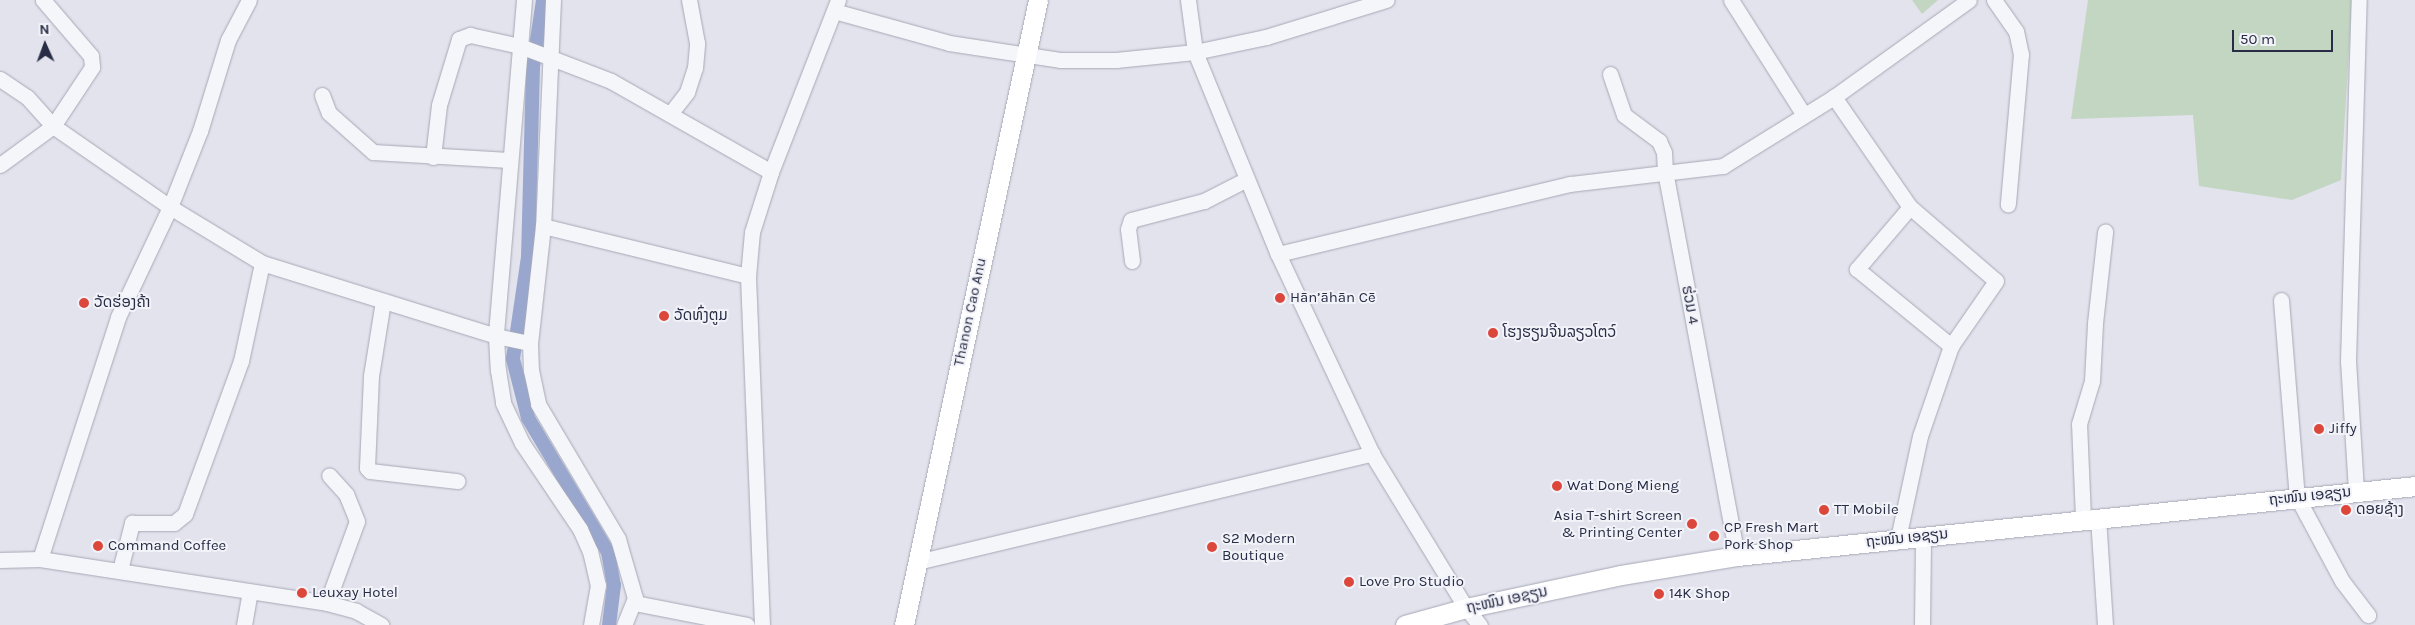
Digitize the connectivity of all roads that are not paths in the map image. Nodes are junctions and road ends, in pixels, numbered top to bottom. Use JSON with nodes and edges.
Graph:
{"nodes":[{"id":1,"x":43,"y":0,"type":"edge"},
{"id":2,"x":249,"y":0,"type":"edge"},
{"id":3,"x":524,"y":0,"type":"edge"},
{"id":4,"x":553,"y":0,"type":"edge"},
{"id":5,"x":689,"y":0,"type":"edge"},
{"id":6,"x":1038,"y":0,"type":"edge"},
{"id":7,"x":1188,"y":0,"type":"edge"},
{"id":8,"x":1386,"y":0,"type":"edge"},
{"id":9,"x":1731,"y":0,"type":"edge"},
{"id":10,"x":1970,"y":0,"type":"edge"},
{"id":11,"x":1994,"y":0,"type":"edge"},
{"id":12,"x":2359,"y":0,"type":"edge"},
{"id":13,"x":836,"y":6,"type":"edge"},
{"id":14,"x":523,"y":47,"type":"junction"},
{"id":15,"x":1195,"y":52,"type":"junction"},
{"id":16,"x":1026,"y":53,"type":"junction"},
{"id":17,"x":545,"y":56,"type":"junction"},
{"id":18,"x":1610,"y":74,"type":"dead end"},
{"id":19,"x":0,"y":79,"type":"edge"},
{"id":20,"x":322,"y":96,"type":"dead end"},
{"id":21,"x":1834,"y":97,"type":"junction"},
{"id":22,"x":670,"y":114,"type":"junction"},
{"id":23,"x":1804,"y":115,"type":"junction"},
{"id":24,"x":53,"y":126,"type":"junction"},
{"id":25,"x":433,"y":157,"type":"junction"},
{"id":26,"x":509,"y":160,"type":"junction"},
{"id":27,"x":0,"y":165,"type":"edge"},
{"id":28,"x":1665,"y":171,"type":"junction"},
{"id":29,"x":771,"y":172,"type":"junction"},
{"id":30,"x":1247,"y":179,"type":"junction"},
{"id":31,"x":2008,"y":204,"type":"dead end"},
{"id":32,"x":170,"y":207,"type":"junction"},
{"id":33,"x":1910,"y":208,"type":"junction"},
{"id":34,"x":543,"y":226,"type":"junction"},
{"id":35,"x":2105,"y":232,"type":"dead end"},
{"id":36,"x":1278,"y":254,"type":"junction"},
{"id":37,"x":1132,"y":261,"type":"dead end"},
{"id":38,"x":262,"y":263,"type":"junction"},
{"id":39,"x":748,"y":276,"type":"junction"},
{"id":40,"x":2281,"y":300,"type":"dead end"},
{"id":41,"x":383,"y":301,"type":"junction"},
{"id":42,"x":496,"y":336,"type":"junction"},
{"id":43,"x":530,"y":343,"type":"junction"},
{"id":44,"x":1951,"y":346,"type":"junction"},
{"id":45,"x":1372,"y":454,"type":"junction"},
{"id":46,"x":329,"y":475,"type":"dead end"},
{"id":47,"x":457,"y":481,"type":"dead end"},
{"id":48,"x":2415,"y":486,"type":"edge"},
{"id":49,"x":2356,"y":491,"type":"junction"},
{"id":50,"x":2297,"y":497,"type":"junction"},
{"id":51,"x":2090,"y":517,"type":"junction"},
{"id":52,"x":1923,"y":537,"type":"junction"},
{"id":53,"x":1898,"y":539,"type":"junction"},
{"id":54,"x":1737,"y":556,"type":"junction"},
{"id":55,"x":40,"y":559,"type":"junction"},
{"id":56,"x":0,"y":560,"type":"edge"},
{"id":57,"x":917,"y":562,"type":"junction"},
{"id":58,"x":120,"y":570,"type":"junction"},
{"id":59,"x":250,"y":592,"type":"junction"},
{"id":60,"x":327,"y":603,"type":"junction"},
{"id":61,"x":634,"y":603,"type":"junction"},
{"id":62,"x":1466,"y":608,"type":"junction"},
{"id":63,"x":2368,"y":615,"type":"dead end"},
{"id":64,"x":244,"y":625,"type":"edge"},
{"id":65,"x":381,"y":625,"type":"edge"},
{"id":66,"x":591,"y":625,"type":"edge"},
{"id":67,"x":624,"y":625,"type":"edge"},
{"id":68,"x":746,"y":625,"type":"edge"},
{"id":69,"x":762,"y":625,"type":"edge"},
{"id":70,"x":904,"y":625,"type":"edge"},
{"id":71,"x":1404,"y":625,"type":"edge"},
{"id":72,"x":1480,"y":625,"type":"edge"},
{"id":73,"x":1922,"y":625,"type":"edge"},
{"id":74,"x":2105,"y":625,"type":"edge"}],
"edges":[{"from":1,"to":24,"type":"street"},
{"from":2,"to":32,"type":"street"},
{"from":3,"to":14,"type":"street"},
{"from":4,"to":17,"type":"street"},
{"from":5,"to":22,"type":"street"},
{"from":6,"to":16,"type":"main road","name":"Thanon Cao Anu"},
{"from":7,"to":15,"type":"street"},
{"from":8,"to":15,"type":"street"},
{"from":9,"to":23,"type":"street"},
{"from":10,"to":21,"type":"street"},
{"from":11,"to":31,"type":"street"},
{"from":12,"to":49,"type":"street"},
{"from":13,"to":16,"type":"street"},
{"from":13,"to":29,"type":"street"},
{"from":14,"to":17,"type":"street"},
{"from":14,"to":25,"type":"street"},
{"from":14,"to":26,"type":"street"},
{"from":15,"to":16,"type":"street"},
{"from":15,"to":30,"type":"street"},
{"from":16,"to":57,"type":"main road","name":"Thanon Cao Anu"},
{"from":17,"to":22,"type":"street"},
{"from":17,"to":34,"type":"street"},
{"from":18,"to":28,"type":"street","name":"ຮ່ວມ 4"},
{"from":19,"to":24,"type":"street"},
{"from":20,"to":25,"type":"street"},
{"from":21,"to":23,"type":"street"},
{"from":21,"to":33,"type":"street"},
{"from":22,"to":29,"type":"street"},
{"from":23,"to":28,"type":"street"},
{"from":24,"to":27,"type":"street"},
{"from":24,"to":32,"type":"street"},
{"from":25,"to":26,"type":"street"},
{"from":26,"to":42,"type":"street"},
{"from":28,"to":36,"type":"street"},
{"from":28,"to":54,"type":"street","name":"ຮ່ວມ 4"},
{"from":29,"to":39,"type":"street"},
{"from":30,"to":36,"type":"street"},
{"from":30,"to":37,"type":"street"},
{"from":32,"to":38,"type":"street"},
{"from":32,"to":55,"type":"street"},
{"from":33,"to":44,"type":"street"},
{"from":33,"to":44,"type":"street"},
{"from":34,"to":39,"type":"street"},
{"from":34,"to":43,"type":"street"},
{"from":35,"to":51,"type":"street"},
{"from":36,"to":45,"type":"street"},
{"from":38,"to":41,"type":"street"},
{"from":38,"to":58,"type":"street"},
{"from":39,"to":69,"type":"street"},
{"from":40,"to":50,"type":"street"},
{"from":41,"to":42,"type":"street"},
{"from":41,"to":47,"type":"street"},
{"from":42,"to":43,"type":"street"},
{"from":42,"to":66,"type":"street"},
{"from":43,"to":61,"type":"street"},
{"from":44,"to":53,"type":"street"},
{"from":45,"to":57,"type":"street"},
{"from":45,"to":62,"type":"street"},
{"from":46,"to":60,"type":"street"},
{"from":48,"to":49,"type":"main road","name":"ຖະໜົນ ເອຊຽນ"},
{"from":49,"to":50,"type":"main road","name":"ຖະໜົນ ເອຊຽນ"},
{"from":50,"to":51,"type":"main road","name":"ຖະໜົນ ເອຊຽນ"},
{"from":50,"to":63,"type":"street"},
{"from":51,"to":52,"type":"main road","name":"ຖະໜົນ ເອຊຽນ"},
{"from":51,"to":74,"type":"street"},
{"from":52,"to":53,"type":"main road","name":"ຖະໜົນ ເອຊຽນ"},
{"from":52,"to":73,"type":"street"},
{"from":53,"to":54,"type":"main road","name":"ຖະໜົນ ເອຊຽນ"},
{"from":54,"to":62,"type":"main road","name":"ຖະໜົນ ເອຊຽນ"},
{"from":55,"to":56,"type":"street"},
{"from":55,"to":58,"type":"street"},
{"from":57,"to":70,"type":"main road","name":"Thanon Cao Anu"},
{"from":58,"to":59,"type":"street"},
{"from":59,"to":60,"type":"street"},
{"from":59,"to":64,"type":"street"},
{"from":60,"to":65,"type":"street"},
{"from":61,"to":67,"type":"street"},
{"from":61,"to":68,"type":"street"},
{"from":62,"to":71,"type":"main road","name":"ຖະໜົນ ເອຊຽນ"},
{"from":62,"to":72,"type":"street"}]}
